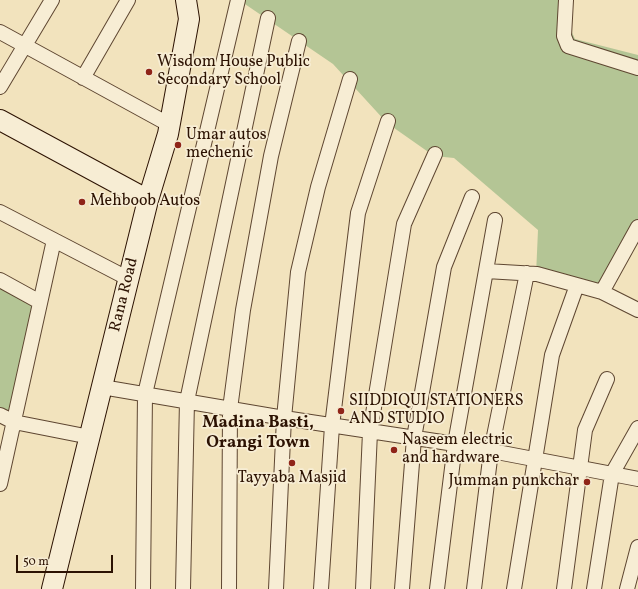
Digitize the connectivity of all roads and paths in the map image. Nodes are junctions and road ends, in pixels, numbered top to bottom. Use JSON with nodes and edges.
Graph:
{"nodes":[{"id":1,"x":52,"y":0,"type":"edge"},
{"id":2,"x":128,"y":0,"type":"edge"},
{"id":3,"x":238,"y":0,"type":"edge"},
{"id":4,"x":566,"y":0,"type":"edge"},
{"id":5,"x":182,"y":2,"type":"edge"},
{"id":6,"x":268,"y":18,"type":"dead end"},
{"id":7,"x":0,"y":32,"type":"edge"},
{"id":8,"x":299,"y":41,"type":"dead end"},
{"id":9,"x":25,"y":46,"type":"junction"},
{"id":10,"x":638,"y":68,"type":"edge"},
{"id":11,"x":83,"y":78,"type":"junction"},
{"id":12,"x":350,"y":79,"type":"dead end"},
{"id":13,"x":0,"y":87,"type":"edge"},
{"id":14,"x":0,"y":120,"type":"edge"},
{"id":15,"x":388,"y":121,"type":"dead end"},
{"id":16,"x":170,"y":125,"type":"junction"},
{"id":17,"x":435,"y":154,"type":"dead end"},
{"id":18,"x":472,"y":197,"type":"dead end"},
{"id":19,"x":148,"y":200,"type":"junction"},
{"id":20,"x":0,"y":212,"type":"edge"},
{"id":21,"x":495,"y":220,"type":"dead end"},
{"id":22,"x":638,"y":227,"type":"edge"},
{"id":23,"x":54,"y":240,"type":"junction"},
{"id":24,"x":486,"y":271,"type":"junction"},
{"id":25,"x":527,"y":273,"type":"junction"},
{"id":26,"x":129,"y":279,"type":"junction"},
{"id":27,"x":0,"y":280,"type":"edge"},
{"id":28,"x":577,"y":285,"type":"junction"},
{"id":29,"x":602,"y":292,"type":"junction"},
{"id":30,"x":40,"y":302,"type":"junction"},
{"id":31,"x":638,"y":310,"type":"edge"},
{"id":32,"x":606,"y":379,"type":"dead end"},
{"id":33,"x":102,"y":386,"type":"junction"},
{"id":34,"x":145,"y":394,"type":"junction"},
{"id":35,"x":187,"y":401,"type":"junction"},
{"id":36,"x":230,"y":409,"type":"junction"},
{"id":37,"x":0,"y":414,"type":"edge"},
{"id":38,"x":284,"y":418,"type":"junction"},
{"id":39,"x":14,"y":422,"type":"junction"},
{"id":40,"x":332,"y":426,"type":"junction"},
{"id":41,"x":638,"y":428,"type":"edge"},
{"id":42,"x":370,"y":432,"type":"junction"},
{"id":43,"x":90,"y":437,"type":"junction"},
{"id":44,"x":414,"y":438,"type":"junction"},
{"id":45,"x":455,"y":444,"type":"junction"},
{"id":46,"x":491,"y":451,"type":"junction"},
{"id":47,"x":535,"y":459,"type":"junction"},
{"id":48,"x":580,"y":468,"type":"junction"},
{"id":49,"x":612,"y":474,"type":"junction"},
{"id":50,"x":638,"y":479,"type":"edge"},
{"id":51,"x":0,"y":484,"type":"edge"},
{"id":52,"x":638,"y":547,"type":"edge"},
{"id":53,"x":52,"y":589,"type":"edge"},
{"id":54,"x":143,"y":589,"type":"edge"},
{"id":55,"x":183,"y":589,"type":"edge"},
{"id":56,"x":229,"y":589,"type":"edge"},
{"id":57,"x":276,"y":589,"type":"edge"},
{"id":58,"x":321,"y":589,"type":"edge"},
{"id":59,"x":363,"y":589,"type":"edge"},
{"id":60,"x":402,"y":589,"type":"edge"},
{"id":61,"x":437,"y":589,"type":"edge"},
{"id":62,"x":474,"y":589,"type":"edge"},
{"id":63,"x":514,"y":589,"type":"edge"},
{"id":64,"x":564,"y":589,"type":"edge"},
{"id":65,"x":594,"y":589,"type":"edge"},
{"id":66,"x":627,"y":589,"type":"edge"}],
"edges":[{"from":1,"to":9,"type":"street"},
{"from":2,"to":11,"type":"street"},
{"from":3,"to":34,"type":"street"},
{"from":4,"to":10,"type":"street"},
{"from":5,"to":16,"type":"street","name":"Rana Road"},
{"from":6,"to":35,"type":"street"},
{"from":7,"to":9,"type":"street"},
{"from":8,"to":36,"type":"street"},
{"from":9,"to":11,"type":"street"},
{"from":9,"to":13,"type":"street"},
{"from":11,"to":16,"type":"street"},
{"from":12,"to":38,"type":"street"},
{"from":14,"to":19,"type":"street"},
{"from":15,"to":40,"type":"street"},
{"from":16,"to":19,"type":"street","name":"Rana Road"},
{"from":17,"to":42,"type":"street"},
{"from":18,"to":44,"type":"street"},
{"from":19,"to":26,"type":"street","name":"Rana Road"},
{"from":20,"to":23,"type":"street"},
{"from":21,"to":24,"type":"street"},
{"from":22,"to":29,"type":"street"},
{"from":23,"to":26,"type":"street"},
{"from":23,"to":30,"type":"street"},
{"from":24,"to":25,"type":"street"},
{"from":24,"to":45,"type":"street"},
{"from":25,"to":28,"type":"street"},
{"from":25,"to":46,"type":"street"},
{"from":26,"to":33,"type":"street","name":"Rana Road"},
{"from":27,"to":30,"type":"street"},
{"from":28,"to":29,"type":"street"},
{"from":28,"to":47,"type":"street"},
{"from":29,"to":31,"type":"street"},
{"from":30,"to":39,"type":"street"},
{"from":32,"to":48,"type":"street"},
{"from":33,"to":34,"type":"street"},
{"from":33,"to":43,"type":"street","name":"Rana Road"},
{"from":34,"to":35,"type":"street"},
{"from":34,"to":54,"type":"street"},
{"from":35,"to":36,"type":"street"},
{"from":35,"to":55,"type":"street"},
{"from":36,"to":38,"type":"street"},
{"from":36,"to":56,"type":"street"},
{"from":37,"to":39,"type":"street"},
{"from":38,"to":40,"type":"street"},
{"from":38,"to":57,"type":"street"},
{"from":39,"to":43,"type":"street"},
{"from":39,"to":51,"type":"street"},
{"from":40,"to":42,"type":"street"},
{"from":40,"to":58,"type":"street"},
{"from":41,"to":49,"type":"street"},
{"from":42,"to":44,"type":"street"},
{"from":42,"to":59,"type":"street"},
{"from":43,"to":53,"type":"street","name":"Rana Road"},
{"from":44,"to":45,"type":"street"},
{"from":44,"to":60,"type":"street"},
{"from":45,"to":46,"type":"street"},
{"from":45,"to":61,"type":"street"},
{"from":46,"to":47,"type":"street"},
{"from":46,"to":62,"type":"street"},
{"from":47,"to":48,"type":"street"},
{"from":47,"to":63,"type":"street"},
{"from":48,"to":49,"type":"street"},
{"from":48,"to":64,"type":"street"},
{"from":49,"to":50,"type":"street"},
{"from":49,"to":65,"type":"street"},
{"from":52,"to":66,"type":"street"}]}
